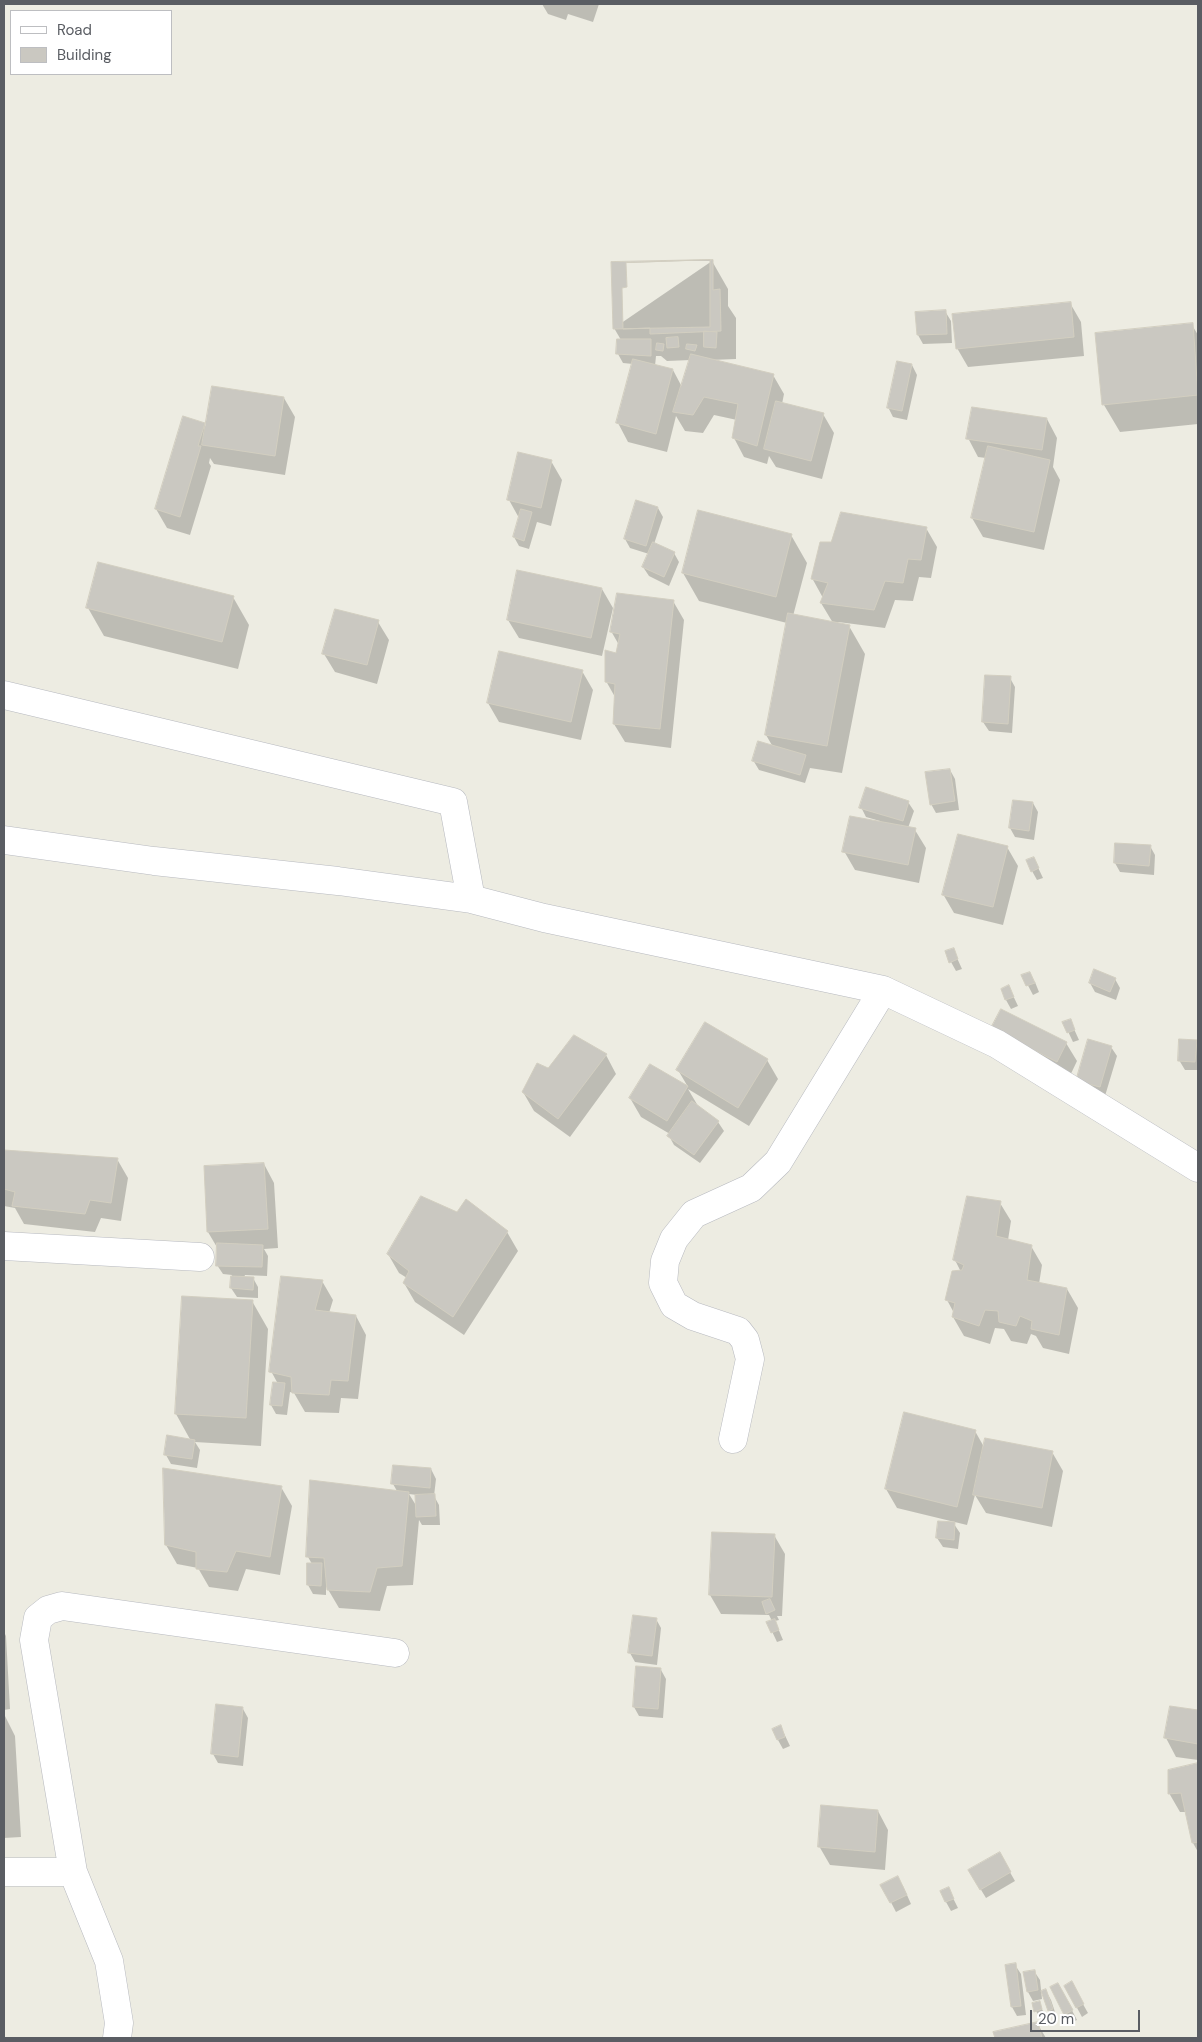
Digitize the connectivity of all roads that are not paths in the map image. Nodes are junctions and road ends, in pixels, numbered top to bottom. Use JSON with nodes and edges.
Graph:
{"nodes":[{"id":1,"x":4,"y":696,"type":"edge"},
{"id":2,"x":4,"y":840,"type":"edge"},
{"id":3,"x":471,"y":898,"type":"junction"},
{"id":4,"x":883,"y":990,"type":"junction"},
{"id":5,"x":1198,"y":1168,"type":"edge"},
{"id":6,"x":4,"y":1246,"type":"edge"},
{"id":7,"x":200,"y":1257,"type":"dead end"},
{"id":8,"x":733,"y":1439,"type":"dead end"},
{"id":9,"x":395,"y":1653,"type":"dead end"},
{"id":10,"x":4,"y":1872,"type":"edge"},
{"id":11,"x":72,"y":1872,"type":"junction"},
{"id":12,"x":117,"y":2038,"type":"edge"}],
"edges":[{"from":1,"to":3,"type":"street"},
{"from":2,"to":3,"type":"street"},
{"from":3,"to":4,"type":"street"},
{"from":4,"to":5,"type":"street"},
{"from":4,"to":8,"type":"street"},
{"from":6,"to":7,"type":"street"},
{"from":9,"to":11,"type":"street"},
{"from":10,"to":11,"type":"street"},
{"from":11,"to":12,"type":"street"}]}
